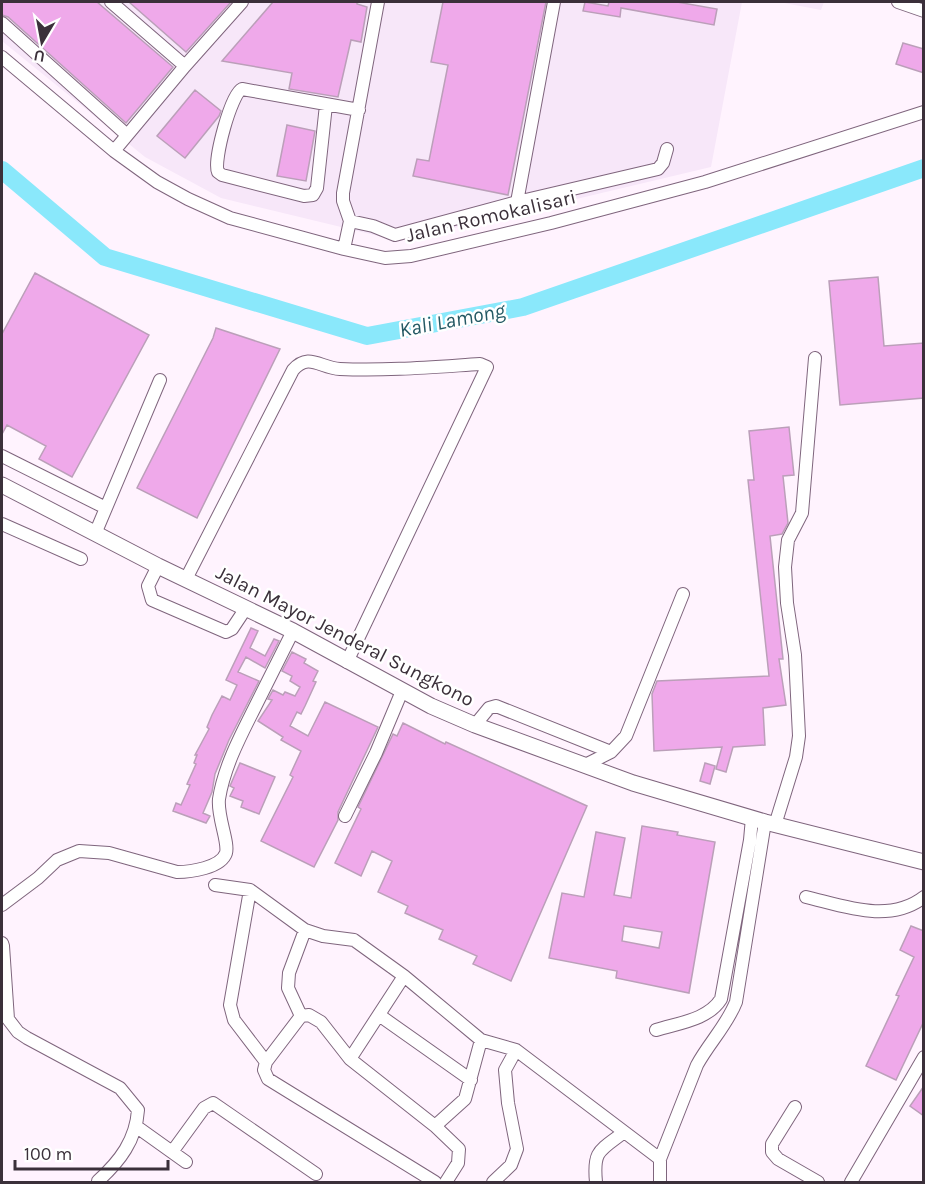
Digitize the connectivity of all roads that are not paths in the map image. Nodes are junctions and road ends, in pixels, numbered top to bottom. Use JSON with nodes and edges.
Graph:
{"nodes":[{"id":1,"x":111,"y":2,"type":"edge"},
{"id":2,"x":242,"y":2,"type":"edge"},
{"id":3,"x":378,"y":2,"type":"edge"},
{"id":4,"x":554,"y":2,"type":"edge"},
{"id":5,"x":898,"y":2,"type":"edge"},
{"id":6,"x":924,"y":11,"type":"edge"},
{"id":7,"x":2,"y":23,"type":"edge"},
{"id":8,"x":2,"y":57,"type":"edge"},
{"id":9,"x":185,"y":66,"type":"junction"},
{"id":10,"x":326,"y":105,"type":"junction"},
{"id":11,"x":358,"y":110,"type":"junction"},
{"id":12,"x":924,"y":112,"type":"edge"},
{"id":13,"x":127,"y":135,"type":"junction"},
{"id":14,"x":667,"y":148,"type":"dead end"},
{"id":15,"x":114,"y":151,"type":"junction"},
{"id":16,"x":517,"y":202,"type":"junction"},
{"id":17,"x":350,"y":221,"type":"junction"},
{"id":18,"x":344,"y":249,"type":"junction"},
{"id":19,"x":815,"y":358,"type":"dead end"},
{"id":20,"x":160,"y":380,"type":"dead end"},
{"id":21,"x":2,"y":456,"type":"edge"},
{"id":22,"x":2,"y":485,"type":"edge"},
{"id":23,"x":106,"y":508,"type":"junction"},
{"id":24,"x":2,"y":524,"type":"edge"},
{"id":25,"x":95,"y":534,"type":"junction"},
{"id":26,"x":81,"y":559,"type":"dead end"},
{"id":27,"x":158,"y":566,"type":"junction"},
{"id":28,"x":186,"y":579,"type":"junction"},
{"id":29,"x":683,"y":594,"type":"dead end"},
{"id":30,"x":246,"y":608,"type":"junction"},
{"id":31,"x":293,"y":631,"type":"junction"},
{"id":32,"x":347,"y":662,"type":"junction"},
{"id":33,"x":402,"y":691,"type":"junction"},
{"id":34,"x":475,"y":725,"type":"junction"},
{"id":35,"x":611,"y":752,"type":"junction"},
{"id":36,"x":585,"y":765,"type":"junction"},
{"id":37,"x":345,"y":816,"type":"dead end"},
{"id":38,"x":764,"y":822,"type":"junction"},
{"id":39,"x":924,"y":862,"type":"edge"},
{"id":40,"x":215,"y":885,"type":"dead end"},
{"id":41,"x":250,"y":891,"type":"junction"},
{"id":42,"x":806,"y":897,"type":"dead end"},
{"id":43,"x":924,"y":897,"type":"edge"},
{"id":44,"x":2,"y":905,"type":"edge"},
{"id":45,"x":305,"y":930,"type":"junction"},
{"id":46,"x":2,"y":943,"type":"edge"},
{"id":47,"x":404,"y":976,"type":"junction"},
{"id":48,"x":378,"y":1015,"type":"junction"},
{"id":49,"x":301,"y":1016,"type":"junction"},
{"id":50,"x":656,"y":1030,"type":"dead end"},
{"id":51,"x":481,"y":1040,"type":"junction"},
{"id":52,"x":516,"y":1050,"type":"junction"},
{"id":53,"x":924,"y":1057,"type":"edge"},
{"id":54,"x":350,"y":1059,"type":"junction"},
{"id":55,"x":266,"y":1062,"type":"junction"},
{"id":56,"x":471,"y":1080,"type":"junction"},
{"id":57,"x":795,"y":1107,"type":"dead end"},
{"id":58,"x":435,"y":1126,"type":"junction"},
{"id":59,"x":137,"y":1127,"type":"junction"},
{"id":60,"x":623,"y":1133,"type":"junction"},
{"id":61,"x":172,"y":1152,"type":"junction"},
{"id":62,"x":660,"y":1160,"type":"junction"},
{"id":63,"x":186,"y":1162,"type":"dead end"},
{"id":64,"x":316,"y":1174,"type":"dead end"},
{"id":65,"x":98,"y":1182,"type":"edge"},
{"id":66,"x":435,"y":1182,"type":"edge"},
{"id":67,"x":446,"y":1182,"type":"edge"},
{"id":68,"x":493,"y":1182,"type":"edge"},
{"id":69,"x":596,"y":1182,"type":"edge"},
{"id":70,"x":660,"y":1182,"type":"edge"},
{"id":71,"x":818,"y":1182,"type":"edge"},
{"id":72,"x":851,"y":1182,"type":"edge"}],
"edges":[{"from":1,"to":9,"type":"street"},
{"from":2,"to":9,"type":"street"},
{"from":3,"to":11,"type":"street"},
{"from":4,"to":16,"type":"street"},
{"from":5,"to":6,"type":"street"},
{"from":7,"to":13,"type":"street"},
{"from":8,"to":15,"type":"street","name":"Jalan Romokalisari"},
{"from":9,"to":13,"type":"street"},
{"from":10,"to":10,"type":"street"},
{"from":10,"to":11,"type":"street"},
{"from":11,"to":17,"type":"street"},
{"from":12,"to":18,"type":"street","name":"Jalan Romokalisari"},
{"from":13,"to":15,"type":"street"},
{"from":14,"to":16,"type":"street"},
{"from":15,"to":18,"type":"street","name":"Jalan Romokalisari"},
{"from":16,"to":17,"type":"street"},
{"from":17,"to":18,"type":"street"},
{"from":19,"to":38,"type":"street"},
{"from":20,"to":23,"type":"street"},
{"from":21,"to":23,"type":"street"},
{"from":22,"to":25,"type":"main road","name":"Jalan Mayor Jenderal Sungkono"},
{"from":23,"to":25,"type":"street"},
{"from":24,"to":26,"type":"street"},
{"from":25,"to":27,"type":"main road","name":"Jalan Mayor Jenderal Sungkono"},
{"from":27,"to":28,"type":"main road","name":"Jalan Mayor Jenderal Sungkono"},
{"from":27,"to":30,"type":"street"},
{"from":28,"to":30,"type":"main road","name":"Jalan Mayor Jenderal Sungkono"},
{"from":28,"to":32,"type":"street"},
{"from":29,"to":35,"type":"street"},
{"from":30,"to":31,"type":"main road","name":"Jalan Mayor Jenderal Sungkono"},
{"from":31,"to":32,"type":"main road","name":"Jalan Mayor Jenderal Sungkono"},
{"from":31,"to":44,"type":"street"},
{"from":32,"to":33,"type":"main road","name":"Jalan Mayor Jenderal Sungkono"},
{"from":33,"to":34,"type":"main road","name":"Jalan Mayor Jenderal Sungkono"},
{"from":33,"to":37,"type":"street"},
{"from":34,"to":35,"type":"street"},
{"from":34,"to":36,"type":"main road","name":"Jalan Mayor Jenderal Sungkono"},
{"from":35,"to":36,"type":"street"},
{"from":36,"to":38,"type":"main road","name":"Jalan Mayor Jenderal Sungkono"},
{"from":38,"to":39,"type":"main road","name":"Jalan Mayor Jenderal Sungkono"},
{"from":38,"to":50,"type":"street"},
{"from":38,"to":62,"type":"street"},
{"from":40,"to":41,"type":"street"},
{"from":41,"to":45,"type":"street"},
{"from":41,"to":55,"type":"street"},
{"from":42,"to":43,"type":"street"},
{"from":45,"to":47,"type":"street"},
{"from":45,"to":49,"type":"street"},
{"from":46,"to":59,"type":"street"},
{"from":47,"to":48,"type":"street"},
{"from":47,"to":51,"type":"street"},
{"from":48,"to":54,"type":"street"},
{"from":48,"to":56,"type":"street"},
{"from":49,"to":54,"type":"street"},
{"from":49,"to":55,"type":"street"},
{"from":51,"to":52,"type":"street"},
{"from":51,"to":56,"type":"street"},
{"from":52,"to":60,"type":"street"},
{"from":52,"to":68,"type":"street"},
{"from":53,"to":72,"type":"street"},
{"from":54,"to":58,"type":"street"},
{"from":55,"to":66,"type":"street"},
{"from":56,"to":58,"type":"street"},
{"from":57,"to":71,"type":"street"},
{"from":58,"to":67,"type":"street"},
{"from":59,"to":61,"type":"street"},
{"from":59,"to":65,"type":"street"},
{"from":60,"to":62,"type":"street"},
{"from":60,"to":69,"type":"street"},
{"from":61,"to":63,"type":"street"},
{"from":61,"to":64,"type":"street"},
{"from":62,"to":70,"type":"street"}]}
